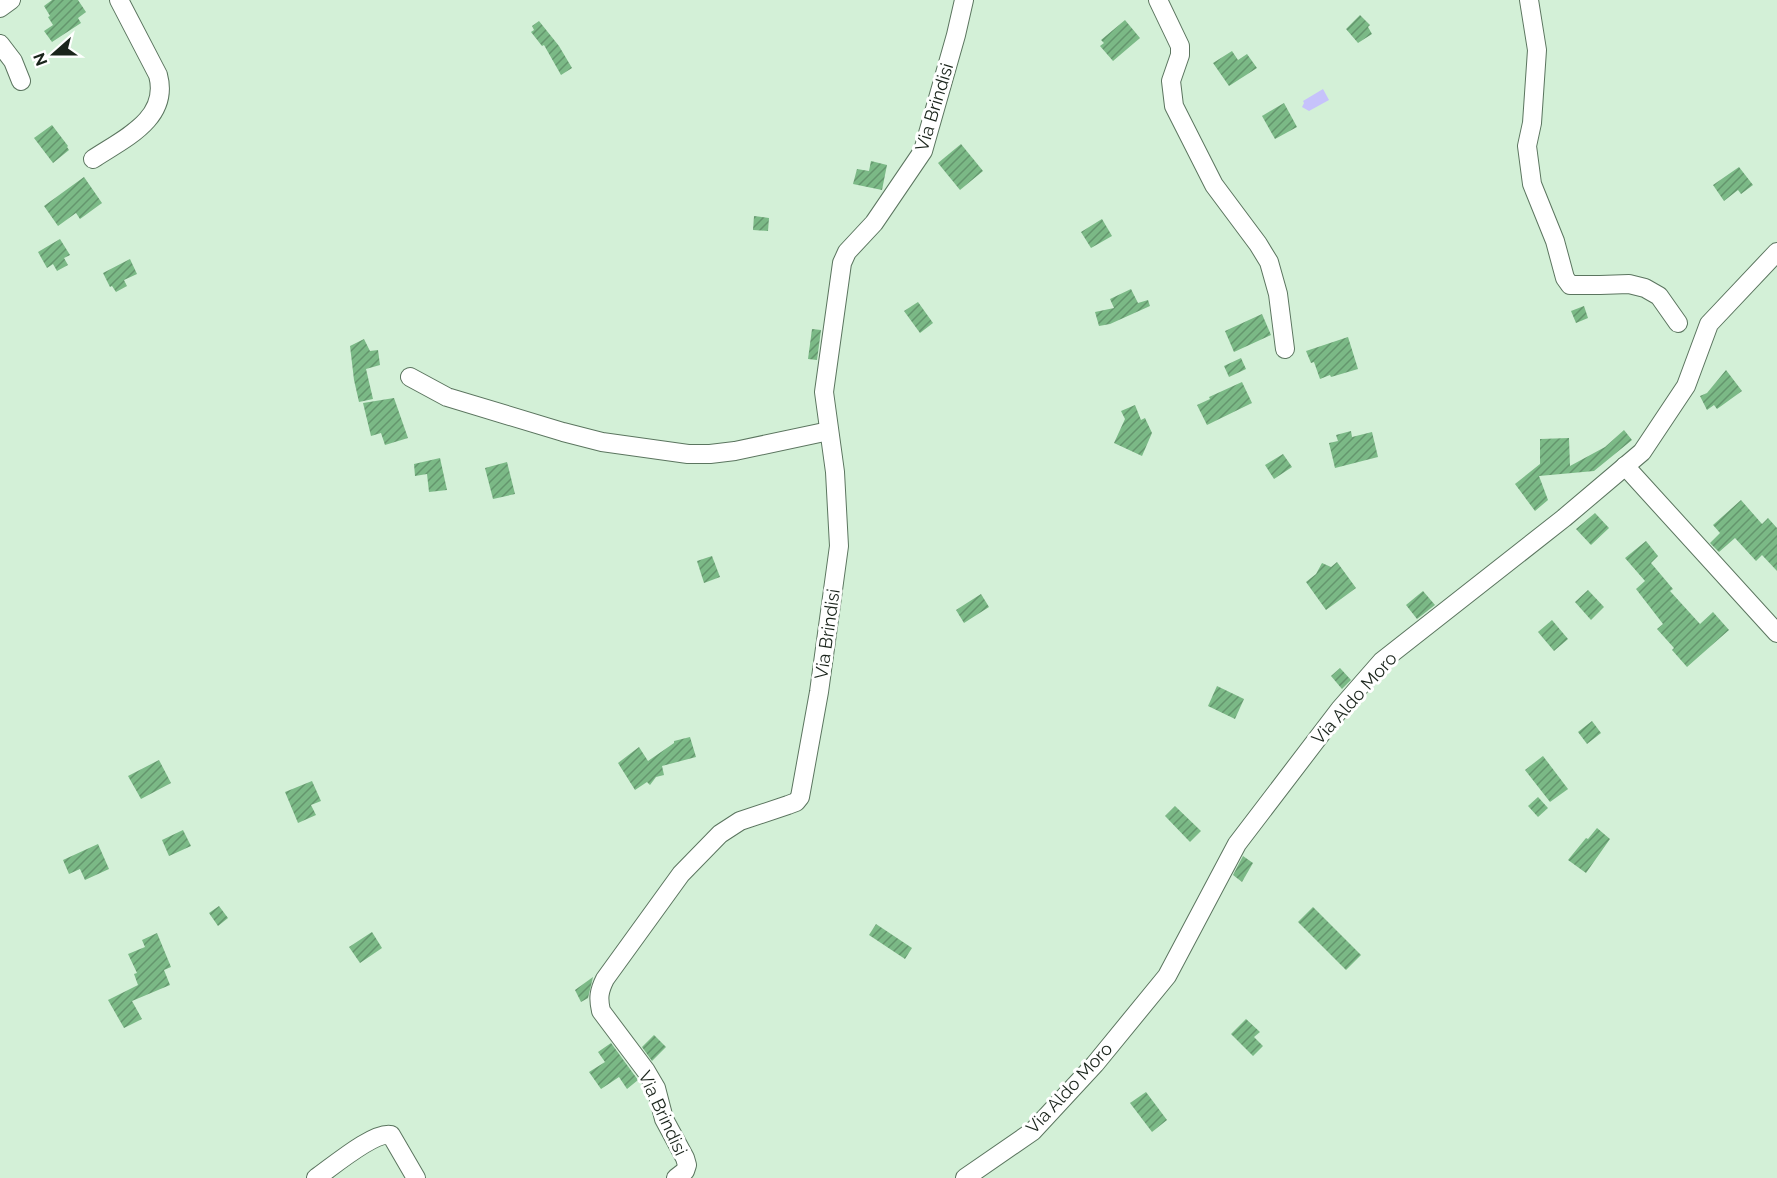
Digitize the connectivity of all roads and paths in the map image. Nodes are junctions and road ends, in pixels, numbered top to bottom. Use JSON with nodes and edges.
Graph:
{"nodes":[{"id":1,"x":11,"y":0,"type":"edge"},
{"id":2,"x":119,"y":0,"type":"edge"},
{"id":3,"x":964,"y":0,"type":"edge"},
{"id":4,"x":1158,"y":0,"type":"edge"},
{"id":5,"x":1529,"y":0,"type":"edge"},
{"id":6,"x":0,"y":8,"type":"edge"},
{"id":7,"x":0,"y":44,"type":"edge"},
{"id":8,"x":21,"y":81,"type":"dead end"},
{"id":9,"x":93,"y":159,"type":"dead end"},
{"id":10,"x":1777,"y":252,"type":"edge"},
{"id":11,"x":1678,"y":323,"type":"dead end"},
{"id":12,"x":1285,"y":349,"type":"dead end"},
{"id":13,"x":410,"y":377,"type":"dead end"},
{"id":14,"x":829,"y":431,"type":"junction"},
{"id":15,"x":1625,"y":466,"type":"junction"},
{"id":16,"x":1777,"y":633,"type":"edge"},
{"id":17,"x":316,"y":1178,"type":"edge"},
{"id":18,"x":416,"y":1178,"type":"edge"},
{"id":19,"x":676,"y":1178,"type":"edge"},
{"id":20,"x":965,"y":1178,"type":"edge"}],
"edges":[{"from":1,"to":6,"type":"street"},
{"from":2,"to":9,"type":"street"},
{"from":3,"to":14,"type":"street","name":"Via Brindisi"},
{"from":4,"to":12,"type":"street"},
{"from":5,"to":11,"type":"street"},
{"from":7,"to":8,"type":"street"},
{"from":10,"to":15,"type":"street","name":"Via Aldo Moro"},
{"from":13,"to":14,"type":"street"},
{"from":14,"to":19,"type":"street","name":"Via Brindisi"},
{"from":15,"to":16,"type":"street"},
{"from":15,"to":20,"type":"street","name":"Via Aldo Moro"},
{"from":17,"to":18,"type":"street"}]}
